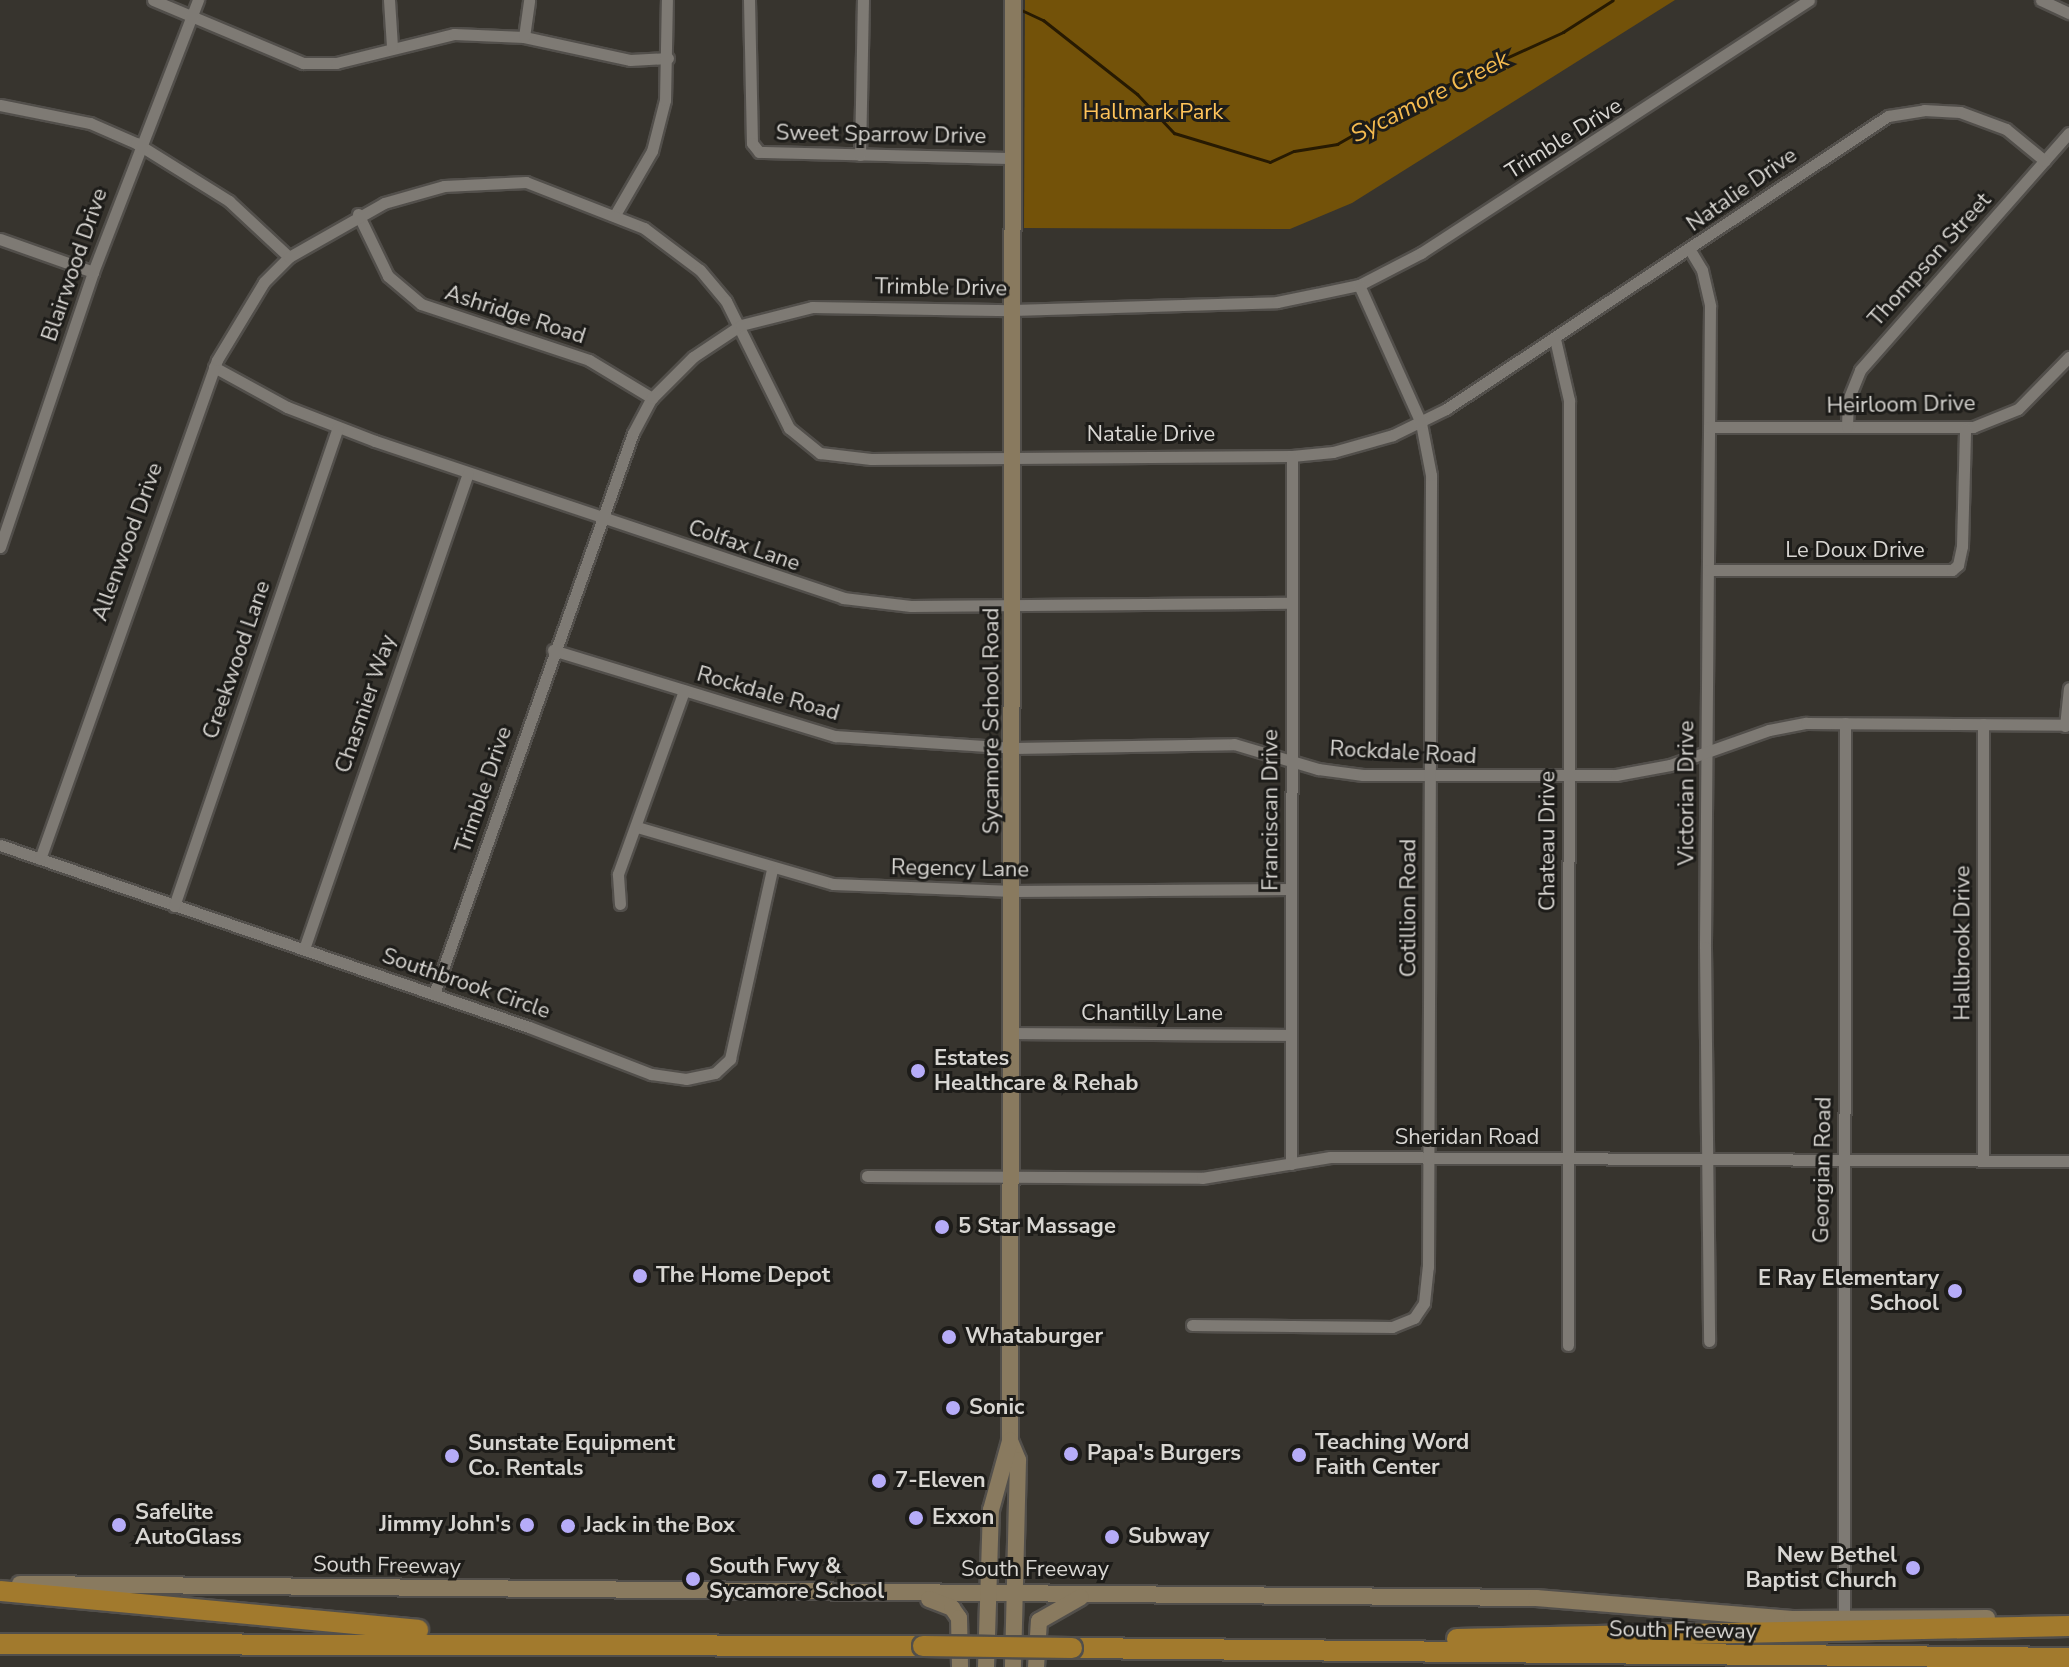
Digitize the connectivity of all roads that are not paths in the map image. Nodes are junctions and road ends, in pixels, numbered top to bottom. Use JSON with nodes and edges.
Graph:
{"nodes":[{"id":1,"x":153,"y":0,"type":"edge"},
{"id":2,"x":198,"y":0,"type":"edge"},
{"id":3,"x":389,"y":0,"type":"edge"},
{"id":4,"x":529,"y":0,"type":"edge"},
{"id":5,"x":667,"y":0,"type":"edge"},
{"id":6,"x":749,"y":0,"type":"edge"},
{"id":7,"x":863,"y":0,"type":"edge"},
{"id":8,"x":1013,"y":0,"type":"edge"},
{"id":9,"x":1809,"y":0,"type":"edge"},
{"id":10,"x":2041,"y":0,"type":"edge"},
{"id":11,"x":2069,"y":13,"type":"edge"},
{"id":12,"x":192,"y":14,"type":"junction"},
{"id":13,"x":524,"y":37,"type":"junction"},
{"id":14,"x":392,"y":46,"type":"junction"},
{"id":15,"x":668,"y":58,"type":"junction"},
{"id":16,"x":0,"y":105,"type":"edge"},
{"id":17,"x":2069,"y":133,"type":"edge"},
{"id":18,"x":139,"y":145,"type":"junction"},
{"id":19,"x":860,"y":155,"type":"junction"},
{"id":20,"x":1013,"y":158,"type":"junction"},
{"id":21,"x":2045,"y":161,"type":"junction"},
{"id":22,"x":616,"y":213,"type":"junction"},
{"id":23,"x":358,"y":214,"type":"junction"},
{"id":24,"x":0,"y":239,"type":"edge"},
{"id":25,"x":1690,"y":250,"type":"junction"},
{"id":26,"x":289,"y":257,"type":"junction"},
{"id":27,"x":93,"y":272,"type":"junction"},
{"id":28,"x":1359,"y":285,"type":"junction"},
{"id":29,"x":1012,"y":310,"type":"junction"},
{"id":30,"x":741,"y":325,"type":"junction"},
{"id":31,"x":1555,"y":339,"type":"junction"},
{"id":32,"x":2069,"y":357,"type":"edge"},
{"id":33,"x":214,"y":367,"type":"junction"},
{"id":34,"x":652,"y":398,"type":"junction"},
{"id":35,"x":1421,"y":423,"type":"junction"},
{"id":36,"x":338,"y":427,"type":"junction"},
{"id":37,"x":1709,"y":427,"type":"junction"},
{"id":38,"x":1847,"y":427,"type":"junction"},
{"id":39,"x":1965,"y":428,"type":"junction"},
{"id":40,"x":1013,"y":456,"type":"junction"},
{"id":41,"x":1292,"y":456,"type":"junction"},
{"id":42,"x":468,"y":473,"type":"junction"},
{"id":43,"x":600,"y":518,"type":"junction"},
{"id":44,"x":0,"y":547,"type":"edge"},
{"id":45,"x":1708,"y":570,"type":"junction"},
{"id":46,"x":1014,"y":603,"type":"junction"},
{"id":47,"x":1292,"y":603,"type":"junction"},
{"id":48,"x":553,"y":650,"type":"junction"},
{"id":49,"x":2069,"y":688,"type":"edge"},
{"id":50,"x":684,"y":691,"type":"junction"},
{"id":51,"x":1845,"y":723,"type":"junction"},
{"id":52,"x":1983,"y":724,"type":"junction"},
{"id":53,"x":2067,"y":726,"type":"edge"},
{"id":54,"x":1014,"y":748,"type":"junction"},
{"id":55,"x":1707,"y":754,"type":"junction"},
{"id":56,"x":1291,"y":762,"type":"junction"},
{"id":57,"x":1429,"y":776,"type":"junction"},
{"id":58,"x":1568,"y":778,"type":"junction"},
{"id":59,"x":637,"y":827,"type":"junction"},
{"id":60,"x":0,"y":845,"type":"edge"},
{"id":61,"x":40,"y":859,"type":"junction"},
{"id":62,"x":772,"y":869,"type":"junction"},
{"id":63,"x":1291,"y":889,"type":"junction"},
{"id":64,"x":1013,"y":891,"type":"junction"},
{"id":65,"x":620,"y":904,"type":"dead end"},
{"id":66,"x":174,"y":906,"type":"junction"},
{"id":67,"x":304,"y":949,"type":"junction"},
{"id":68,"x":434,"y":994,"type":"junction"},
{"id":69,"x":1013,"y":1033,"type":"junction"},
{"id":70,"x":1291,"y":1035,"type":"junction"},
{"id":71,"x":1429,"y":1157,"type":"junction"},
{"id":72,"x":1567,"y":1158,"type":"junction"},
{"id":73,"x":1706,"y":1159,"type":"junction"},
{"id":74,"x":1844,"y":1160,"type":"junction"},
{"id":75,"x":1983,"y":1161,"type":"junction"},
{"id":76,"x":2069,"y":1161,"type":"edge"},
{"id":77,"x":1291,"y":1164,"type":"junction"},
{"id":78,"x":1013,"y":1174,"type":"junction"},
{"id":79,"x":867,"y":1176,"type":"dead end"},
{"id":80,"x":1192,"y":1325,"type":"dead end"},
{"id":81,"x":1709,"y":1341,"type":"dead end"},
{"id":82,"x":1568,"y":1345,"type":"dead end"},
{"id":83,"x":1010,"y":1441,"type":"junction"},
{"id":84,"x":0,"y":1584,"type":"edge"},
{"id":85,"x":987,"y":1590,"type":"junction"},
{"id":86,"x":0,"y":1591,"type":"edge"},
{"id":87,"x":1014,"y":1591,"type":"junction"},
{"id":88,"x":918,"y":1594,"type":"junction"},
{"id":89,"x":1094,"y":1594,"type":"junction"},
{"id":90,"x":1844,"y":1618,"type":"junction"},
{"id":91,"x":2069,"y":1618,"type":"edge"},
{"id":92,"x":2069,"y":1626,"type":"edge"},
{"id":93,"x":612,"y":1643,"type":"junction"},
{"id":94,"x":0,"y":1644,"type":"edge"},
{"id":95,"x":1289,"y":1651,"type":"junction"},
{"id":96,"x":2069,"y":1658,"type":"edge"},
{"id":97,"x":960,"y":1667,"type":"edge"},
{"id":98,"x":986,"y":1667,"type":"edge"},
{"id":99,"x":1013,"y":1667,"type":"edge"},
{"id":100,"x":1036,"y":1667,"type":"edge"}],
"edges":[{"from":1,"to":12,"type":"street"},
{"from":2,"to":12,"type":"street","name":"Blairwood Drive"},
{"from":3,"to":14,"type":"street"},
{"from":4,"to":13,"type":"street"},
{"from":5,"to":15,"type":"street"},
{"from":6,"to":19,"type":"street","name":"Sweet Sparrow Drive"},
{"from":7,"to":19,"type":"street"},
{"from":8,"to":20,"type":"main road","name":"Sycamore School Road"},
{"from":9,"to":28,"type":"street","name":"Trimble Drive"},
{"from":10,"to":11,"type":"street"},
{"from":12,"to":14,"type":"street"},
{"from":12,"to":18,"type":"street","name":"Blairwood Drive"},
{"from":13,"to":14,"type":"street"},
{"from":13,"to":15,"type":"street"},
{"from":15,"to":22,"type":"street"},
{"from":16,"to":18,"type":"street"},
{"from":17,"to":21,"type":"street","name":"Thompson Street"},
{"from":18,"to":26,"type":"street"},
{"from":18,"to":27,"type":"street","name":"Blairwood Drive"},
{"from":19,"to":20,"type":"street","name":"Sweet Sparrow Drive"},
{"from":20,"to":29,"type":"main road","name":"Sycamore School Road"},
{"from":21,"to":25,"type":"street","name":"Natalie Drive"},
{"from":21,"to":38,"type":"street","name":"Thompson Street"},
{"from":22,"to":23,"type":"street","name":"Natalie Drive"},
{"from":22,"to":30,"type":"street","name":"Natalie Drive"},
{"from":23,"to":26,"type":"street","name":"Natalie Drive"},
{"from":23,"to":34,"type":"street","name":"Ashridge Road"},
{"from":24,"to":27,"type":"street"},
{"from":25,"to":31,"type":"street","name":"Natalie Drive"},
{"from":25,"to":37,"type":"street","name":"Victorian Drive"},
{"from":26,"to":33,"type":"street","name":"Allenwood Drive"},
{"from":27,"to":44,"type":"street","name":"Blairwood Drive"},
{"from":28,"to":29,"type":"street","name":"Trimble Drive"},
{"from":28,"to":35,"type":"street","name":"Cotillion Road"},
{"from":29,"to":30,"type":"street","name":"Trimble Drive"},
{"from":29,"to":40,"type":"main road","name":"Sycamore School Road"},
{"from":30,"to":34,"type":"street","name":"Trimble Drive"},
{"from":30,"to":40,"type":"street","name":"Natalie Drive"},
{"from":31,"to":35,"type":"street","name":"Natalie Drive"},
{"from":31,"to":58,"type":"street","name":"Chateau Drive"},
{"from":32,"to":39,"type":"street","name":"Heirloom Drive"},
{"from":33,"to":36,"type":"street","name":"Colfax Lane"},
{"from":33,"to":61,"type":"street","name":"Allenwood Drive"},
{"from":34,"to":43,"type":"street","name":"Trimble Drive"},
{"from":35,"to":41,"type":"street","name":"Natalie Drive"},
{"from":35,"to":57,"type":"street","name":"Cotillion Road"},
{"from":36,"to":42,"type":"street","name":"Colfax Lane"},
{"from":36,"to":66,"type":"street","name":"Creekwood Lane"},
{"from":37,"to":38,"type":"street","name":"Heirloom Drive"},
{"from":37,"to":45,"type":"street","name":"Victorian Drive"},
{"from":38,"to":39,"type":"street","name":"Heirloom Drive"},
{"from":39,"to":45,"type":"street","name":"Le Doux Drive"},
{"from":40,"to":41,"type":"street","name":"Natalie Drive"},
{"from":40,"to":46,"type":"main road","name":"Sycamore School Road"},
{"from":41,"to":47,"type":"street","name":"Franciscan Drive"},
{"from":42,"to":43,"type":"street","name":"Colfax Lane"},
{"from":42,"to":67,"type":"street","name":"Chasmier Way"},
{"from":43,"to":46,"type":"street","name":"Colfax Lane"},
{"from":43,"to":48,"type":"street","name":"Trimble Drive"},
{"from":45,"to":55,"type":"street","name":"Victorian Drive"},
{"from":46,"to":47,"type":"street","name":"Colfax Lane"},
{"from":46,"to":54,"type":"main road","name":"Sycamore School Road"},
{"from":47,"to":56,"type":"street","name":"Franciscan Drive"},
{"from":48,"to":50,"type":"street","name":"Rockdale Road"},
{"from":48,"to":68,"type":"street","name":"Trimble Drive"},
{"from":49,"to":53,"type":"street"},
{"from":50,"to":54,"type":"street","name":"Rockdale Road"},
{"from":50,"to":59,"type":"street"},
{"from":51,"to":52,"type":"street","name":"Rockdale Road"},
{"from":51,"to":55,"type":"street","name":"Rockdale Road"},
{"from":51,"to":74,"type":"street","name":"Georgian Road"},
{"from":52,"to":53,"type":"street","name":"Rockdale Road"},
{"from":52,"to":75,"type":"street","name":"Hallbrook Drive"},
{"from":54,"to":56,"type":"street","name":"Rockdale Road"},
{"from":54,"to":64,"type":"main road","name":"Sycamore School Road"},
{"from":55,"to":58,"type":"street","name":"Rockdale Road"},
{"from":55,"to":73,"type":"street","name":"Victorian Drive"},
{"from":56,"to":57,"type":"street","name":"Rockdale Road"},
{"from":56,"to":63,"type":"street","name":"Franciscan Drive"},
{"from":57,"to":58,"type":"street","name":"Rockdale Road"},
{"from":57,"to":71,"type":"street","name":"Cotillion Road"},
{"from":58,"to":72,"type":"street","name":"Chateau Drive"},
{"from":59,"to":62,"type":"street","name":"Regency Lane"},
{"from":59,"to":65,"type":"street"},
{"from":60,"to":61,"type":"street","name":"Southbrook Circle"},
{"from":61,"to":66,"type":"street","name":"Southbrook Circle"},
{"from":62,"to":64,"type":"street","name":"Regency Lane"},
{"from":62,"to":68,"type":"street","name":"Southbrook Circle"},
{"from":63,"to":64,"type":"street","name":"Regency Lane"},
{"from":63,"to":70,"type":"street","name":"Franciscan Drive"},
{"from":64,"to":69,"type":"main road","name":"Sycamore School Road"},
{"from":66,"to":67,"type":"street","name":"Southbrook Circle"},
{"from":67,"to":68,"type":"street","name":"Southbrook Circle"},
{"from":69,"to":70,"type":"street","name":"Chantilly Lane"},
{"from":69,"to":78,"type":"main road","name":"Sycamore School Road"},
{"from":70,"to":77,"type":"street","name":"Franciscan Drive"},
{"from":71,"to":72,"type":"street","name":"Sheridan Road"},
{"from":71,"to":77,"type":"street","name":"Sheridan Road"},
{"from":71,"to":80,"type":"street","name":"Cotillion Road"},
{"from":72,"to":73,"type":"street","name":"Sheridan Road"},
{"from":72,"to":82,"type":"street","name":"Chateau Drive"},
{"from":73,"to":74,"type":"street","name":"Sheridan Road"},
{"from":73,"to":81,"type":"street","name":"Victorian Drive"},
{"from":74,"to":75,"type":"street","name":"Sheridan Road"},
{"from":74,"to":90,"type":"street","name":"Georgian Road"},
{"from":75,"to":76,"type":"street","name":"Sheridan Road"},
{"from":77,"to":78,"type":"street","name":"Sheridan Road"},
{"from":78,"to":79,"type":"street","name":"Sheridan Road"},
{"from":78,"to":83,"type":"main road","name":"Sycamore School Road"},
{"from":83,"to":85,"type":"main road","name":"Sycamore School Road"},
{"from":83,"to":87,"type":"main road","name":"Sycamore School Road"},
{"from":84,"to":88,"type":"main road","name":"South Freeway"},
{"from":85,"to":87,"type":"main road","name":"South Freeway"},
{"from":85,"to":88,"type":"main road","name":"South Freeway"},
{"from":85,"to":98,"type":"main road","name":"Sycamore School Road"},
{"from":86,"to":93,"type":"highway"},
{"from":87,"to":89,"type":"main road","name":"South Freeway"},
{"from":87,"to":99,"type":"main road","name":"Sycamore School Road"},
{"from":88,"to":97,"type":"main road"},
{"from":89,"to":90,"type":"main road","name":"South Freeway"},
{"from":89,"to":100,"type":"main road"},
{"from":90,"to":91,"type":"main road","name":"South Freeway"},
{"from":92,"to":95,"type":"highway"},
{"from":93,"to":94,"type":"highway","name":"South Freeway"},
{"from":93,"to":95,"type":"highway","name":"South Freeway","bridge":true},
{"from":95,"to":96,"type":"highway","name":"South Freeway"}]}
